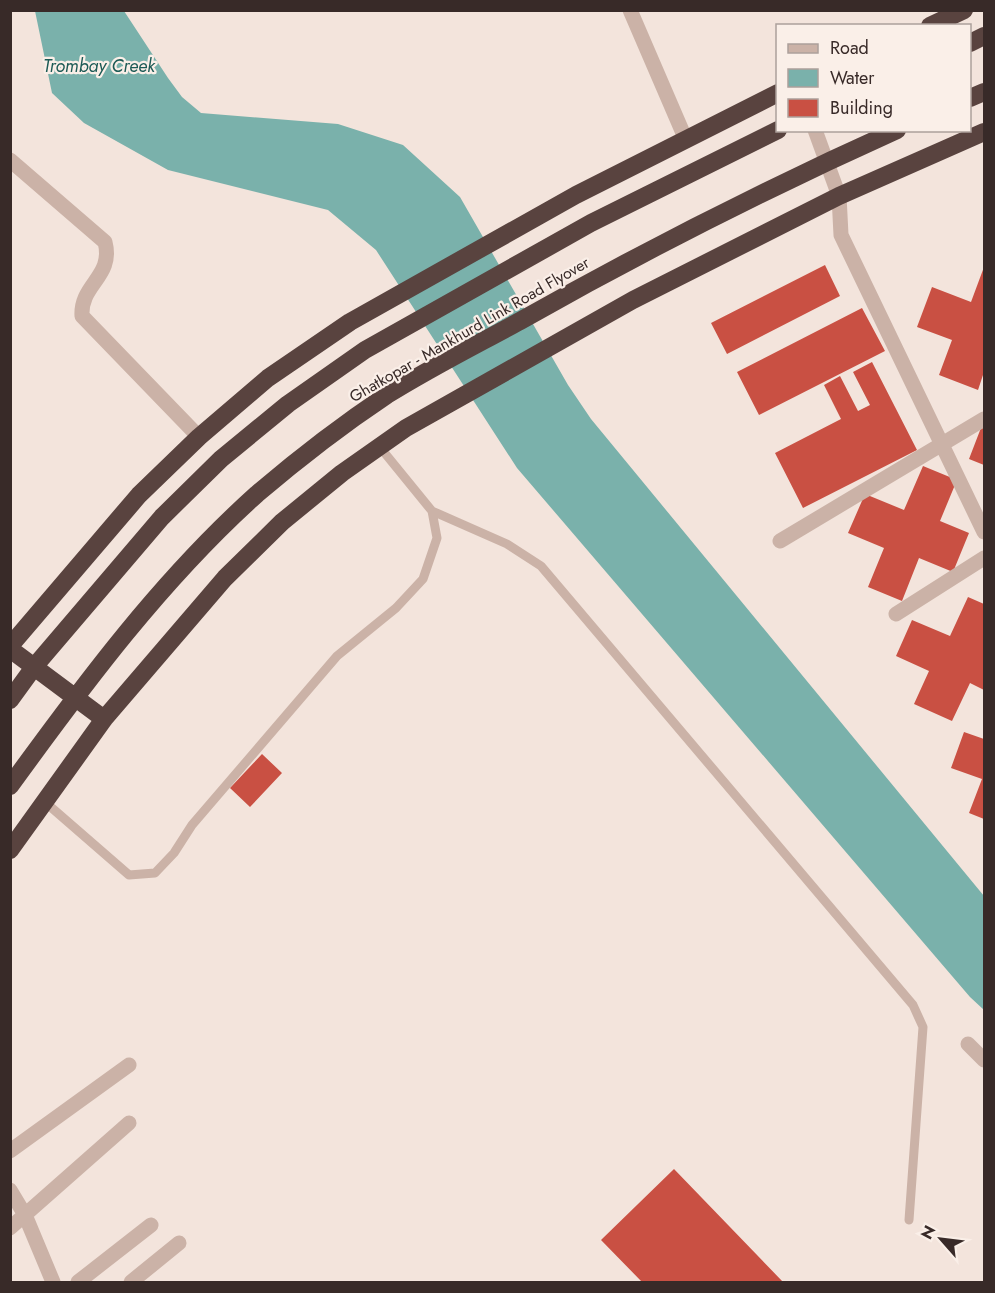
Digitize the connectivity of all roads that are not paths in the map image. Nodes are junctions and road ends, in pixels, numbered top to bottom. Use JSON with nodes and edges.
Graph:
{"nodes":[{"id":1,"x":630,"y":10,"type":"edge"},
{"id":2,"x":964,"y":10,"type":"edge"},
{"id":3,"x":934,"y":24,"type":"edge"},
{"id":4,"x":776,"y":94,"type":"edge"},
{"id":5,"x":776,"y":131,"type":"edge"},
{"id":6,"x":816,"y":132,"type":"edge"},
{"id":7,"x":893,"y":132,"type":"edge"},
{"id":8,"x":984,"y":132,"type":"edge"},
{"id":9,"x":686,"y":140,"type":"junction"},
{"id":10,"x":10,"y":160,"type":"edge"},
{"id":11,"x":839,"y":196,"type":"junction"},
{"id":12,"x":984,"y":419,"type":"edge"},
{"id":13,"x":199,"y":437,"type":"junction"},
{"id":14,"x":944,"y":444,"type":"junction"},
{"id":15,"x":379,"y":446,"type":"junction"},
{"id":16,"x":432,"y":511,"type":"junction"},
{"id":17,"x":984,"y":532,"type":"edge"},
{"id":18,"x":780,"y":541,"type":"dead end"},
{"id":19,"x":984,"y":558,"type":"edge"},
{"id":20,"x":896,"y":614,"type":"dead end"},
{"id":21,"x":10,"y":647,"type":"edge"},
{"id":22,"x":10,"y":700,"type":"edge"},
{"id":23,"x":104,"y":719,"type":"junction"},
{"id":24,"x":10,"y":786,"type":"edge"},
{"id":25,"x":45,"y":802,"type":"junction"},
{"id":26,"x":10,"y":850,"type":"edge"},
{"id":27,"x":968,"y":1044,"type":"dead end"},
{"id":28,"x":984,"y":1060,"type":"edge"},
{"id":29,"x":129,"y":1065,"type":"dead end"},
{"id":30,"x":129,"y":1123,"type":"dead end"},
{"id":31,"x":10,"y":1151,"type":"edge"},
{"id":32,"x":10,"y":1190,"type":"edge"},
{"id":33,"x":25,"y":1215,"type":"junction"},
{"id":34,"x":909,"y":1220,"type":"dead end"},
{"id":35,"x":151,"y":1225,"type":"dead end"},
{"id":36,"x":10,"y":1228,"type":"edge"},
{"id":37,"x":179,"y":1243,"type":"dead end"},
{"id":38,"x":47,"y":1279,"type":"edge"},
{"id":39,"x":78,"y":1282,"type":"edge"},
{"id":40,"x":131,"y":1282,"type":"edge"}],
"edges":[{"from":1,"to":9,"type":"street"},
{"from":2,"to":3,"type":"highway"},
{"from":4,"to":9,"type":"highway"},
{"from":5,"to":22,"type":"highway","name":"Ghatkopar - Mankhurd Link Road Flyover"},
{"from":6,"to":11,"type":"street"},
{"from":7,"to":24,"type":"highway","name":"Ghatkopar - Mankhurd Link Road Flyover"},
{"from":8,"to":11,"type":"highway"},
{"from":9,"to":13,"type":"highway"},
{"from":10,"to":13,"type":"street"},
{"from":11,"to":14,"type":"street"},
{"from":11,"to":15,"type":"highway"},
{"from":12,"to":14,"type":"street"},
{"from":13,"to":21,"type":"highway"},
{"from":14,"to":17,"type":"street"},
{"from":14,"to":18,"type":"street"},
{"from":15,"to":16,"type":"lane"},
{"from":15,"to":23,"type":"highway"},
{"from":16,"to":25,"type":"lane"},
{"from":16,"to":34,"type":"lane"},
{"from":19,"to":20,"type":"street"},
{"from":21,"to":23,"type":"highway"},
{"from":23,"to":25,"type":"highway"},
{"from":25,"to":26,"type":"highway"},
{"from":27,"to":28,"type":"street"},
{"from":29,"to":31,"type":"street"},
{"from":30,"to":33,"type":"street"},
{"from":32,"to":33,"type":"street"},
{"from":33,"to":36,"type":"street"},
{"from":33,"to":38,"type":"street"},
{"from":35,"to":39,"type":"street"},
{"from":37,"to":40,"type":"street"}]}
